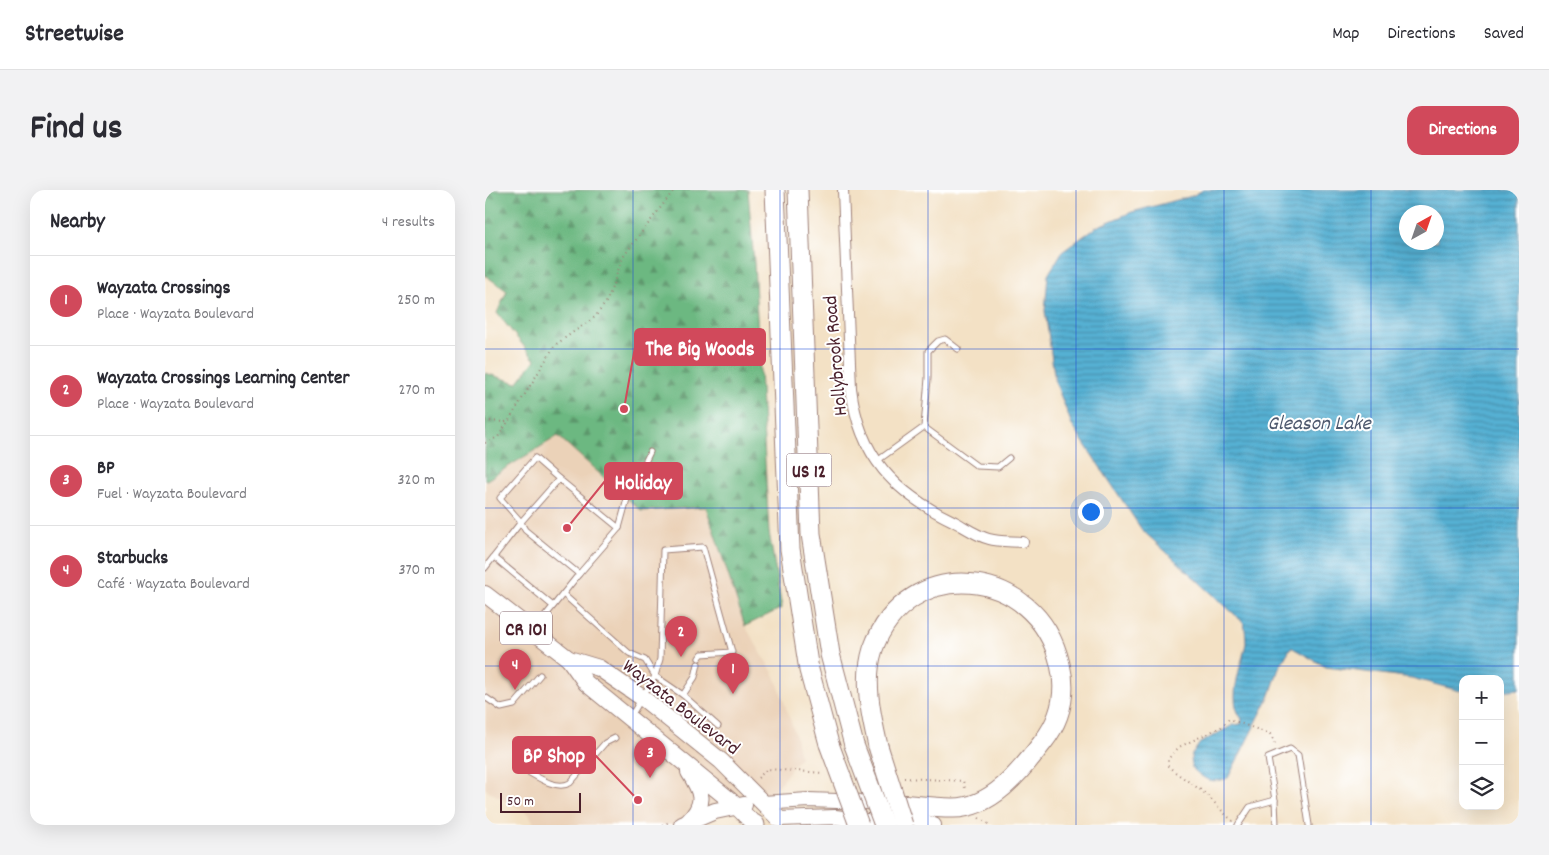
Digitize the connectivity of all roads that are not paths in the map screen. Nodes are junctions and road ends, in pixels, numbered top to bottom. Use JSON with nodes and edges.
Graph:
{"nodes":[{"id":1,"x":765,"y":190,"type":"edge"},
{"id":2,"x":775,"y":190,"type":"edge"},
{"id":3,"x":798,"y":190,"type":"edge"},
{"id":4,"x":843,"y":190,"type":"edge"},
{"id":5,"x":778,"y":244,"type":"junction"},
{"id":6,"x":958,"y":349,"type":"dead end"},
{"id":7,"x":924,"y":427,"type":"junction"},
{"id":8,"x":650,"y":452,"type":"dead end"},
{"id":9,"x":1009,"y":458,"type":"dead end"},
{"id":10,"x":876,"y":462,"type":"junction"},
{"id":11,"x":559,"y":480,"type":"junction"},
{"id":12,"x":521,"y":522,"type":"junction"},
{"id":13,"x":619,"y":528,"type":"junction"},
{"id":14,"x":1023,"y":542,"type":"dead end"},
{"id":15,"x":494,"y":557,"type":"junction"},
{"id":16,"x":485,"y":568,"type":"edge"},
{"id":17,"x":579,"y":574,"type":"junction"},
{"id":18,"x":485,"y":594,"type":"edge"},
{"id":19,"x":563,"y":594,"type":"junction"},
{"id":20,"x":553,"y":606,"type":"junction"},
{"id":21,"x":532,"y":632,"type":"junction"},
{"id":22,"x":569,"y":659,"type":"junction"},
{"id":23,"x":540,"y":675,"type":"dead end"},
{"id":24,"x":655,"y":676,"type":"junction"},
{"id":25,"x":683,"y":695,"type":"junction"},
{"id":26,"x":485,"y":697,"type":"edge"},
{"id":27,"x":643,"y":698,"type":"junction"},
{"id":28,"x":630,"y":718,"type":"junction"},
{"id":29,"x":717,"y":726,"type":"dead end"},
{"id":30,"x":615,"y":738,"type":"dead end"},
{"id":31,"x":679,"y":758,"type":"junction"},
{"id":32,"x":521,"y":768,"type":"dead end"},
{"id":33,"x":1275,"y":800,"type":"junction"},
{"id":34,"x":867,"y":802,"type":"junction"},
{"id":35,"x":763,"y":803,"type":"junction"},
{"id":36,"x":736,"y":806,"type":"junction"},
{"id":37,"x":779,"y":819,"type":"junction"},
{"id":38,"x":681,"y":823,"type":"edge"},
{"id":39,"x":754,"y":825,"type":"edge"},
{"id":40,"x":859,"y":825,"type":"edge"},
{"id":41,"x":884,"y":825,"type":"edge"},
{"id":42,"x":893,"y":825,"type":"edge"},
{"id":43,"x":903,"y":825,"type":"edge"},
{"id":44,"x":934,"y":825,"type":"edge"},
{"id":45,"x":1238,"y":825,"type":"edge"},
{"id":46,"x":1276,"y":825,"type":"edge"},
{"id":47,"x":1309,"y":825,"type":"edge"}],
"edges":[{"from":1,"to":5,"type":"highway"},
{"from":2,"to":5,"type":"highway","number":"US 12"},
{"from":3,"to":41,"type":"highway","number":"US 12","bridge":true},
{"from":4,"to":10,"type":"street","name":"Hollybrook Road"},
{"from":5,"to":40,"type":"highway","number":"US 12","bridge":true},
{"from":6,"to":7,"type":"lane"},
{"from":7,"to":9,"type":"lane"},
{"from":7,"to":10,"type":"lane"},
{"from":8,"to":13,"type":"lane"},
{"from":10,"to":14,"type":"street","name":"Hollybrook Road"},
{"from":11,"to":12,"type":"lane"},
{"from":11,"to":12,"type":"lane"},
{"from":11,"to":13,"type":"lane"},
{"from":12,"to":15,"type":"lane"},
{"from":12,"to":17,"type":"lane"},
{"from":13,"to":17,"type":"lane"},
{"from":15,"to":16,"type":"lane"},
{"from":15,"to":20,"type":"lane"},
{"from":17,"to":19,"type":"lane"},
{"from":18,"to":21,"type":"main road","name":"Wayzata Boulevard","number":"CR 101"},
{"from":19,"to":20,"type":"lane"},
{"from":19,"to":24,"type":"lane"},
{"from":20,"to":21,"type":"lane"},
{"from":21,"to":22,"type":"main road","name":"Wayzata Boulevard","number":"CR 101"},
{"from":22,"to":27,"type":"main road","name":"Wayzata Boulevard","number":"CR 101"},
{"from":22,"to":28,"type":"main road","name":"Wayzata Boulevard","number":"CR 101"},
{"from":23,"to":26,"type":"lane"},
{"from":24,"to":25,"type":"lane"},
{"from":24,"to":25,"type":"lane"},
{"from":24,"to":27,"type":"lane"},
{"from":25,"to":29,"type":"lane"},
{"from":27,"to":28,"type":"lane"},
{"from":27,"to":35,"type":"main road","name":"Wayzata Boulevard","number":"CR 101"},
{"from":28,"to":31,"type":"main road","name":"Wayzata Boulevard","number":"CR 101"},
{"from":30,"to":32,"type":"lane"},
{"from":31,"to":36,"type":"main road","name":"Wayzata Boulevard"},
{"from":31,"to":38,"type":"main road","number":"CR 101"},
{"from":33,"to":45,"type":"lane"},
{"from":33,"to":46,"type":"lane"},
{"from":33,"to":47,"type":"lane"},
{"from":34,"to":35,"type":"main road"},
{"from":34,"to":43,"type":"highway","bridge":true},
{"from":34,"to":44,"type":"main road"},
{"from":35,"to":36,"type":"main road"},
{"from":35,"to":37,"type":"main road","number":"CR 101"},
{"from":36,"to":38,"type":"main road"},
{"from":36,"to":39,"type":"main road","name":"Wayzata Boulevard"},
{"from":37,"to":39,"type":"main road"},
{"from":37,"to":42,"type":"main road"}]}
